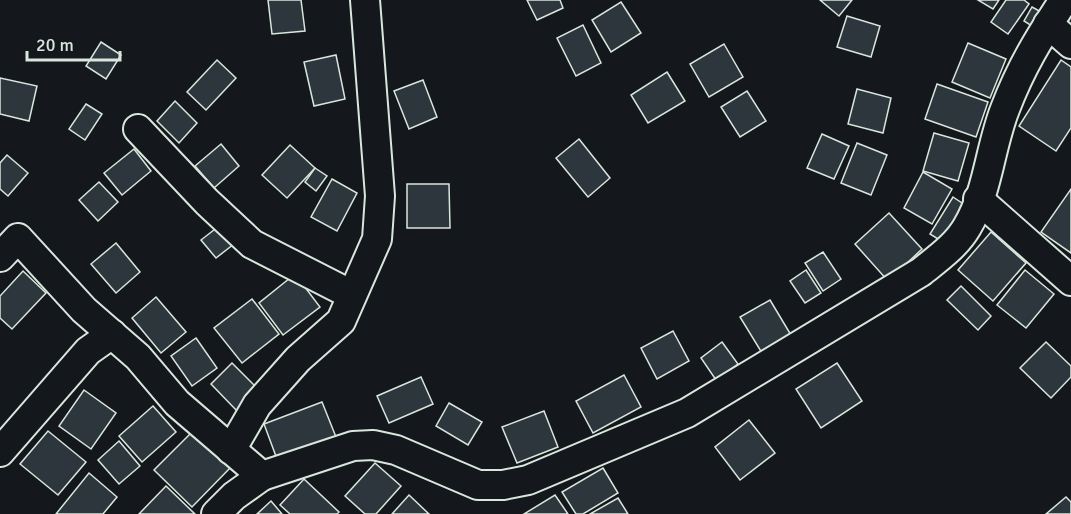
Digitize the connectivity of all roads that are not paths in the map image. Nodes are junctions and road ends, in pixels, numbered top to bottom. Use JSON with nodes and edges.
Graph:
{"nodes":[{"id":1,"x":366,"y":0,"type":"edge"},
{"id":2,"x":1064,"y":0,"type":"edge"},
{"id":3,"x":1048,"y":24,"type":"junction"},
{"id":4,"x":1071,"y":44,"type":"edge"},
{"id":5,"x":138,"y":129,"type":"dead end"},
{"id":6,"x":978,"y":199,"type":"junction"},
{"id":7,"x":0,"y":257,"type":"edge"},
{"id":8,"x":1071,"y":281,"type":"edge"},
{"id":9,"x":352,"y":295,"type":"junction"},
{"id":10,"x":112,"y":334,"type":"junction"},
{"id":11,"x":231,"y":450,"type":"junction"},
{"id":12,"x":0,"y":452,"type":"edge"},
{"id":13,"x":262,"y":476,"type":"junction"},
{"id":14,"x":217,"y":514,"type":"edge"}],
"edges":[{"from":1,"to":9,"type":"street"},
{"from":2,"to":3,"type":"street"},
{"from":3,"to":4,"type":"street"},
{"from":3,"to":6,"type":"street"},
{"from":5,"to":9,"type":"street"},
{"from":6,"to":8,"type":"street"},
{"from":6,"to":13,"type":"street"},
{"from":7,"to":10,"type":"street"},
{"from":9,"to":11,"type":"street"},
{"from":10,"to":11,"type":"street"},
{"from":10,"to":12,"type":"street"},
{"from":11,"to":13,"type":"street"},
{"from":13,"to":14,"type":"street"}]}
